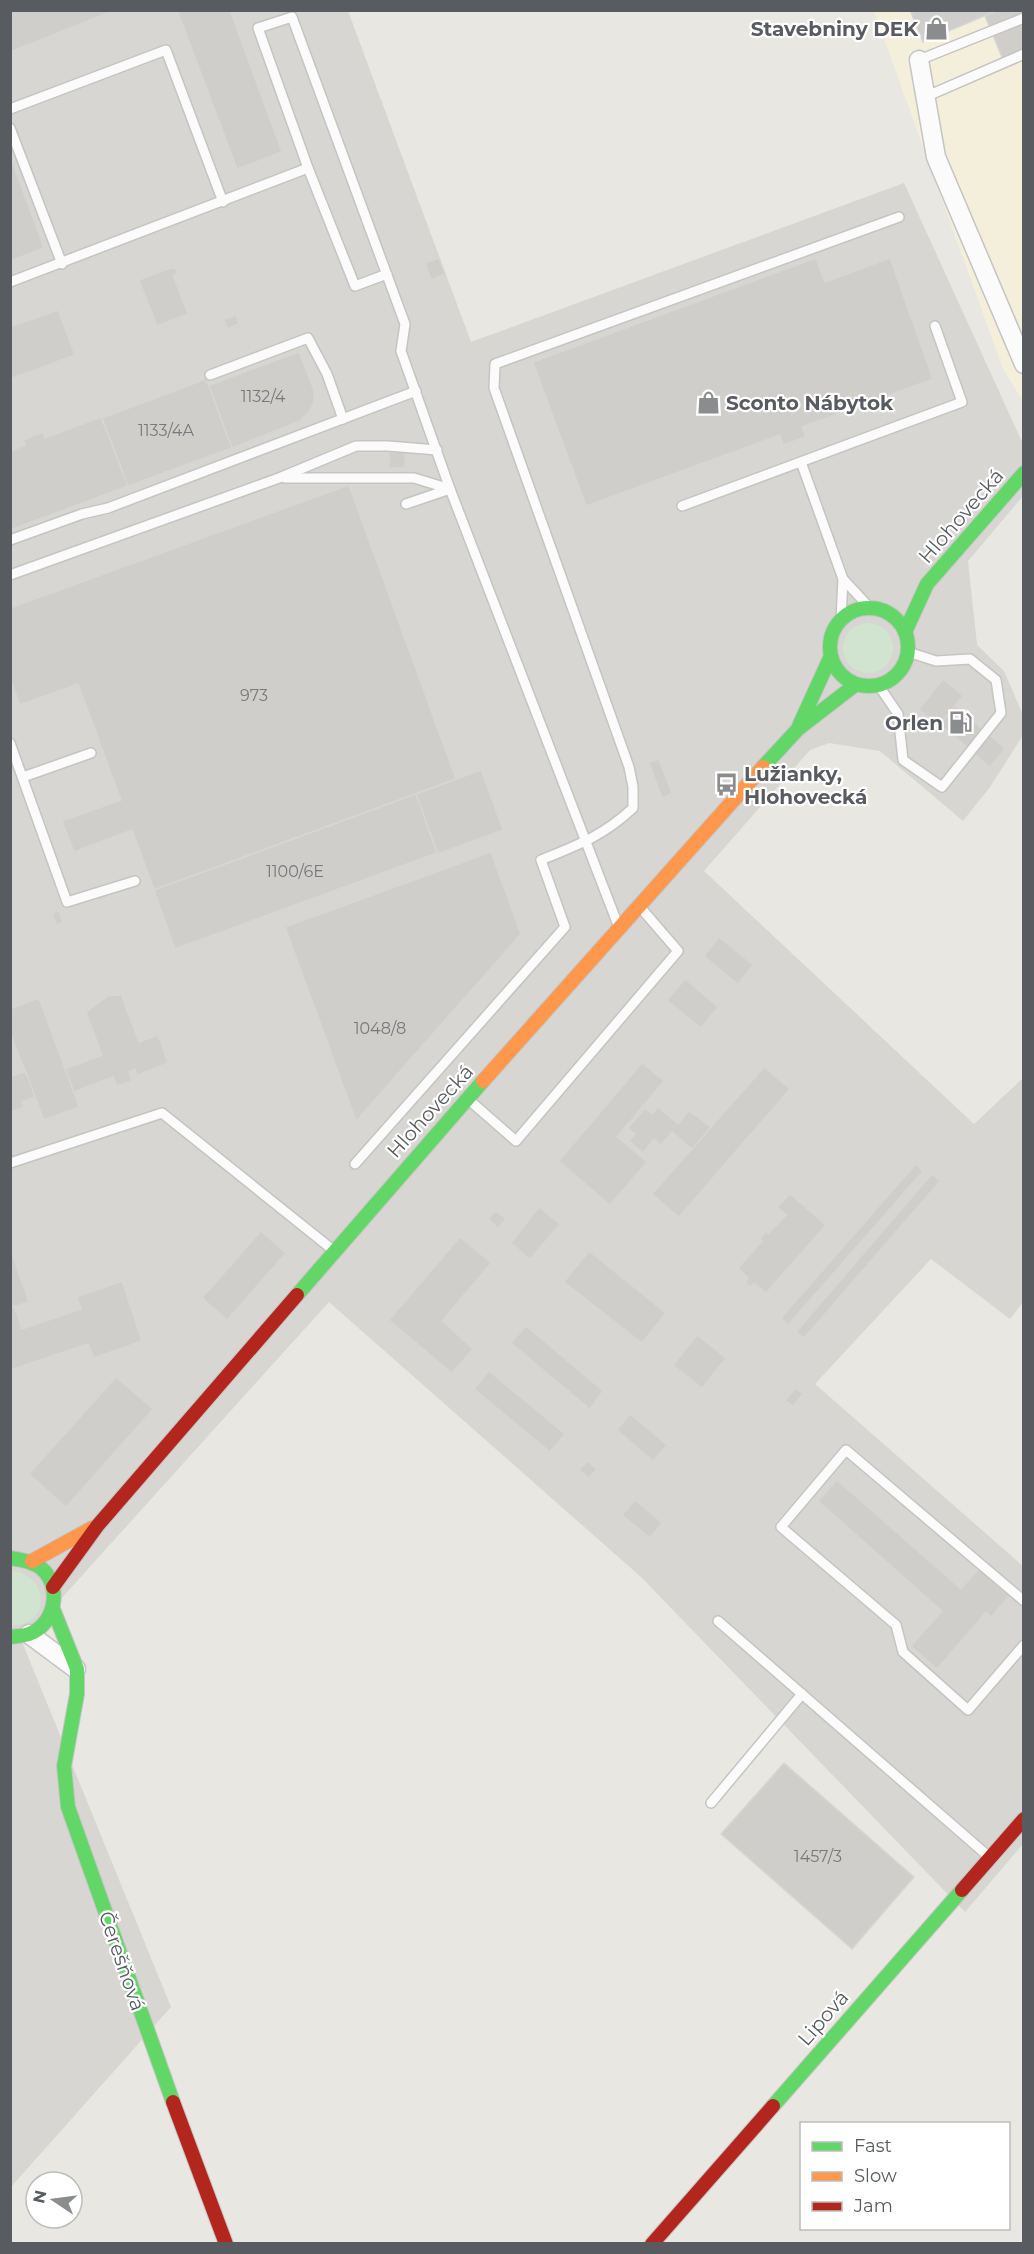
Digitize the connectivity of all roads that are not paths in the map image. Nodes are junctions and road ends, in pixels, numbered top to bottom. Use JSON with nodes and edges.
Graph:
{"nodes":[{"id":1,"x":1023,"y":18,"type":"edge"},
{"id":2,"x":1023,"y":54,"type":"edge"},
{"id":3,"x":919,"y":60,"type":"joint"},
{"id":4,"x":925,"y":97,"type":"junction"},
{"id":5,"x":10,"y":109,"type":"edge"},
{"id":6,"x":10,"y":128,"type":"edge"},
{"id":7,"x":308,"y":168,"type":"junction"},
{"id":8,"x":223,"y":202,"type":"junction"},
{"id":9,"x":899,"y":218,"type":"dead end"},
{"id":10,"x":62,"y":264,"type":"junction"},
{"id":11,"x":387,"y":274,"type":"junction"},
{"id":12,"x":10,"y":282,"type":"edge"},
{"id":13,"x":935,"y":326,"type":"dead end"},
{"id":14,"x":1023,"y":364,"type":"edge"},
{"id":15,"x":210,"y":375,"type":"dead end"},
{"id":16,"x":416,"y":392,"type":"junction"},
{"id":17,"x":343,"y":419,"type":"junction"},
{"id":18,"x":437,"y":450,"type":"junction"},
{"id":19,"x":801,"y":462,"type":"junction"},
{"id":20,"x":1023,"y":473,"type":"edge"},
{"id":21,"x":279,"y":478,"type":"junction"},
{"id":22,"x":450,"y":489,"type":"junction"},
{"id":23,"x":406,"y":504,"type":"dead end"},
{"id":24,"x":681,"y":506,"type":"dead end"},
{"id":25,"x":10,"y":540,"type":"edge"},
{"id":26,"x":10,"y":575,"type":"edge"},
{"id":27,"x":843,"y":579,"type":"junction"},
{"id":28,"x":927,"y":584,"type":"junction"},
{"id":29,"x":887,"y":605,"type":"junction"},
{"id":30,"x":841,"y":619,"type":"junction"},
{"id":31,"x":905,"y":632,"type":"junction"},
{"id":32,"x":908,"y":652,"type":"junction"},
{"id":33,"x":831,"y":658,"type":"junction"},
{"id":34,"x":855,"y":685,"type":"junction"},
{"id":35,"x":879,"y":686,"type":"junction"},
{"id":36,"x":798,"y":729,"type":"junction"},
{"id":37,"x":10,"y":743,"type":"edge"},
{"id":38,"x":91,"y":753,"type":"dead end"},
{"id":39,"x":23,"y":777,"type":"junction"},
{"id":40,"x":587,"y":842,"type":"junction"},
{"id":41,"x":135,"y":881,"type":"dead end"},
{"id":42,"x":638,"y":906,"type":"junction"},
{"id":43,"x":619,"y":928,"type":"junction"},
{"id":44,"x":467,"y":1099,"type":"junction"},
{"id":45,"x":10,"y":1163,"type":"edge"},
{"id":46,"x":355,"y":1164,"type":"dead end"},
{"id":47,"x":335,"y":1251,"type":"junction"},
{"id":48,"x":98,"y":1525,"type":"junction"},
{"id":49,"x":18,"y":1557,"type":"edge"},
{"id":50,"x":53,"y":1587,"type":"junction"},
{"id":51,"x":1023,"y":1601,"type":"edge"},
{"id":52,"x":53,"y":1609,"type":"junction"},
{"id":53,"x":718,"y":1621,"type":"dead end"},
{"id":54,"x":29,"y":1634,"type":"junction"},
{"id":55,"x":10,"y":1637,"type":"edge"},
{"id":56,"x":1023,"y":1645,"type":"edge"},
{"id":57,"x":77,"y":1670,"type":"junction"},
{"id":58,"x":802,"y":1694,"type":"junction"},
{"id":59,"x":711,"y":1803,"type":"dead end"},
{"id":60,"x":1023,"y":1819,"type":"edge"},
{"id":61,"x":990,"y":1857,"type":"junction"},
{"id":62,"x":226,"y":2244,"type":"edge"},
{"id":63,"x":652,"y":2244,"type":"edge"}],
"edges":[{"from":1,"to":3,"type":"lane"},
{"from":2,"to":4,"type":"lane"},
{"from":3,"to":4,"type":"street"},
{"from":4,"to":14,"type":"street"},
{"from":5,"to":8,"type":"lane"},
{"from":6,"to":10,"type":"lane"},
{"from":7,"to":8,"type":"lane"},
{"from":7,"to":11,"type":"lane"},
{"from":7,"to":11,"type":"lane"},
{"from":8,"to":10,"type":"lane"},
{"from":9,"to":40,"type":"lane"},
{"from":10,"to":12,"type":"lane"},
{"from":11,"to":16,"type":"lane"},
{"from":13,"to":19,"type":"lane"},
{"from":15,"to":17,"type":"lane"},
{"from":16,"to":17,"type":"lane"},
{"from":16,"to":18,"type":"lane"},
{"from":17,"to":25,"type":"lane"},
{"from":18,"to":21,"type":"lane"},
{"from":18,"to":22,"type":"lane"},
{"from":19,"to":24,"type":"lane"},
{"from":19,"to":27,"type":"lane"},
{"from":20,"to":28,"type":"main road","name":"Hlohovecká"},
{"from":21,"to":22,"type":"lane"},
{"from":21,"to":26,"type":"lane"},
{"from":22,"to":23,"type":"lane"},
{"from":22,"to":40,"type":"lane"},
{"from":27,"to":29,"type":"lane"},
{"from":27,"to":30,"type":"lane"},
{"from":28,"to":29,"type":"main road","name":"Hlohovecká"},
{"from":28,"to":31,"type":"main road","name":"Hlohovecká"},
{"from":29,"to":30,"type":"main road","name":"Hlohovecká"},
{"from":29,"to":31,"type":"main road"},
{"from":30,"to":33,"type":"main road","name":"Hlohovecká"},
{"from":31,"to":32,"type":"main road"},
{"from":32,"to":35,"type":"main road"},
{"from":32,"to":35,"type":"lane"},
{"from":33,"to":34,"type":"main road"},
{"from":33,"to":36,"type":"main road","name":"Hlohovecká"},
{"from":34,"to":35,"type":"main road"},
{"from":34,"to":36,"type":"main road","name":"Hlohovecká"},
{"from":36,"to":42,"type":"main road","name":"Hlohovecká"},
{"from":37,"to":39,"type":"lane"},
{"from":38,"to":39,"type":"lane"},
{"from":39,"to":41,"type":"lane"},
{"from":40,"to":43,"type":"lane"},
{"from":40,"to":46,"type":"lane"},
{"from":42,"to":43,"type":"main road","name":"Hlohovecká"},
{"from":42,"to":44,"type":"lane"},
{"from":43,"to":44,"type":"main road","name":"Hlohovecká"},
{"from":44,"to":47,"type":"main road","name":"Hlohovecká"},
{"from":45,"to":47,"type":"lane"},
{"from":47,"to":48,"type":"main road","name":"Hlohovecká"},
{"from":48,"to":49,"type":"main road","name":"Hlohovecká"},
{"from":48,"to":50,"type":"main road","name":"Hlohovecká"},
{"from":49,"to":50,"type":"main road"},
{"from":50,"to":52,"type":"main road"},
{"from":51,"to":56,"type":"lane"},
{"from":52,"to":54,"type":"main road"},
{"from":52,"to":57,"type":"main road","name":"Čerešňová"},
{"from":53,"to":58,"type":"lane"},
{"from":54,"to":55,"type":"main road"},
{"from":54,"to":57,"type":"street"},
{"from":57,"to":62,"type":"main road","name":"Čerešňová"},
{"from":58,"to":59,"type":"lane"},
{"from":58,"to":61,"type":"lane"},
{"from":60,"to":61,"type":"main road","name":"Lipová"},
{"from":61,"to":63,"type":"main road","name":"Lipová"}]}
